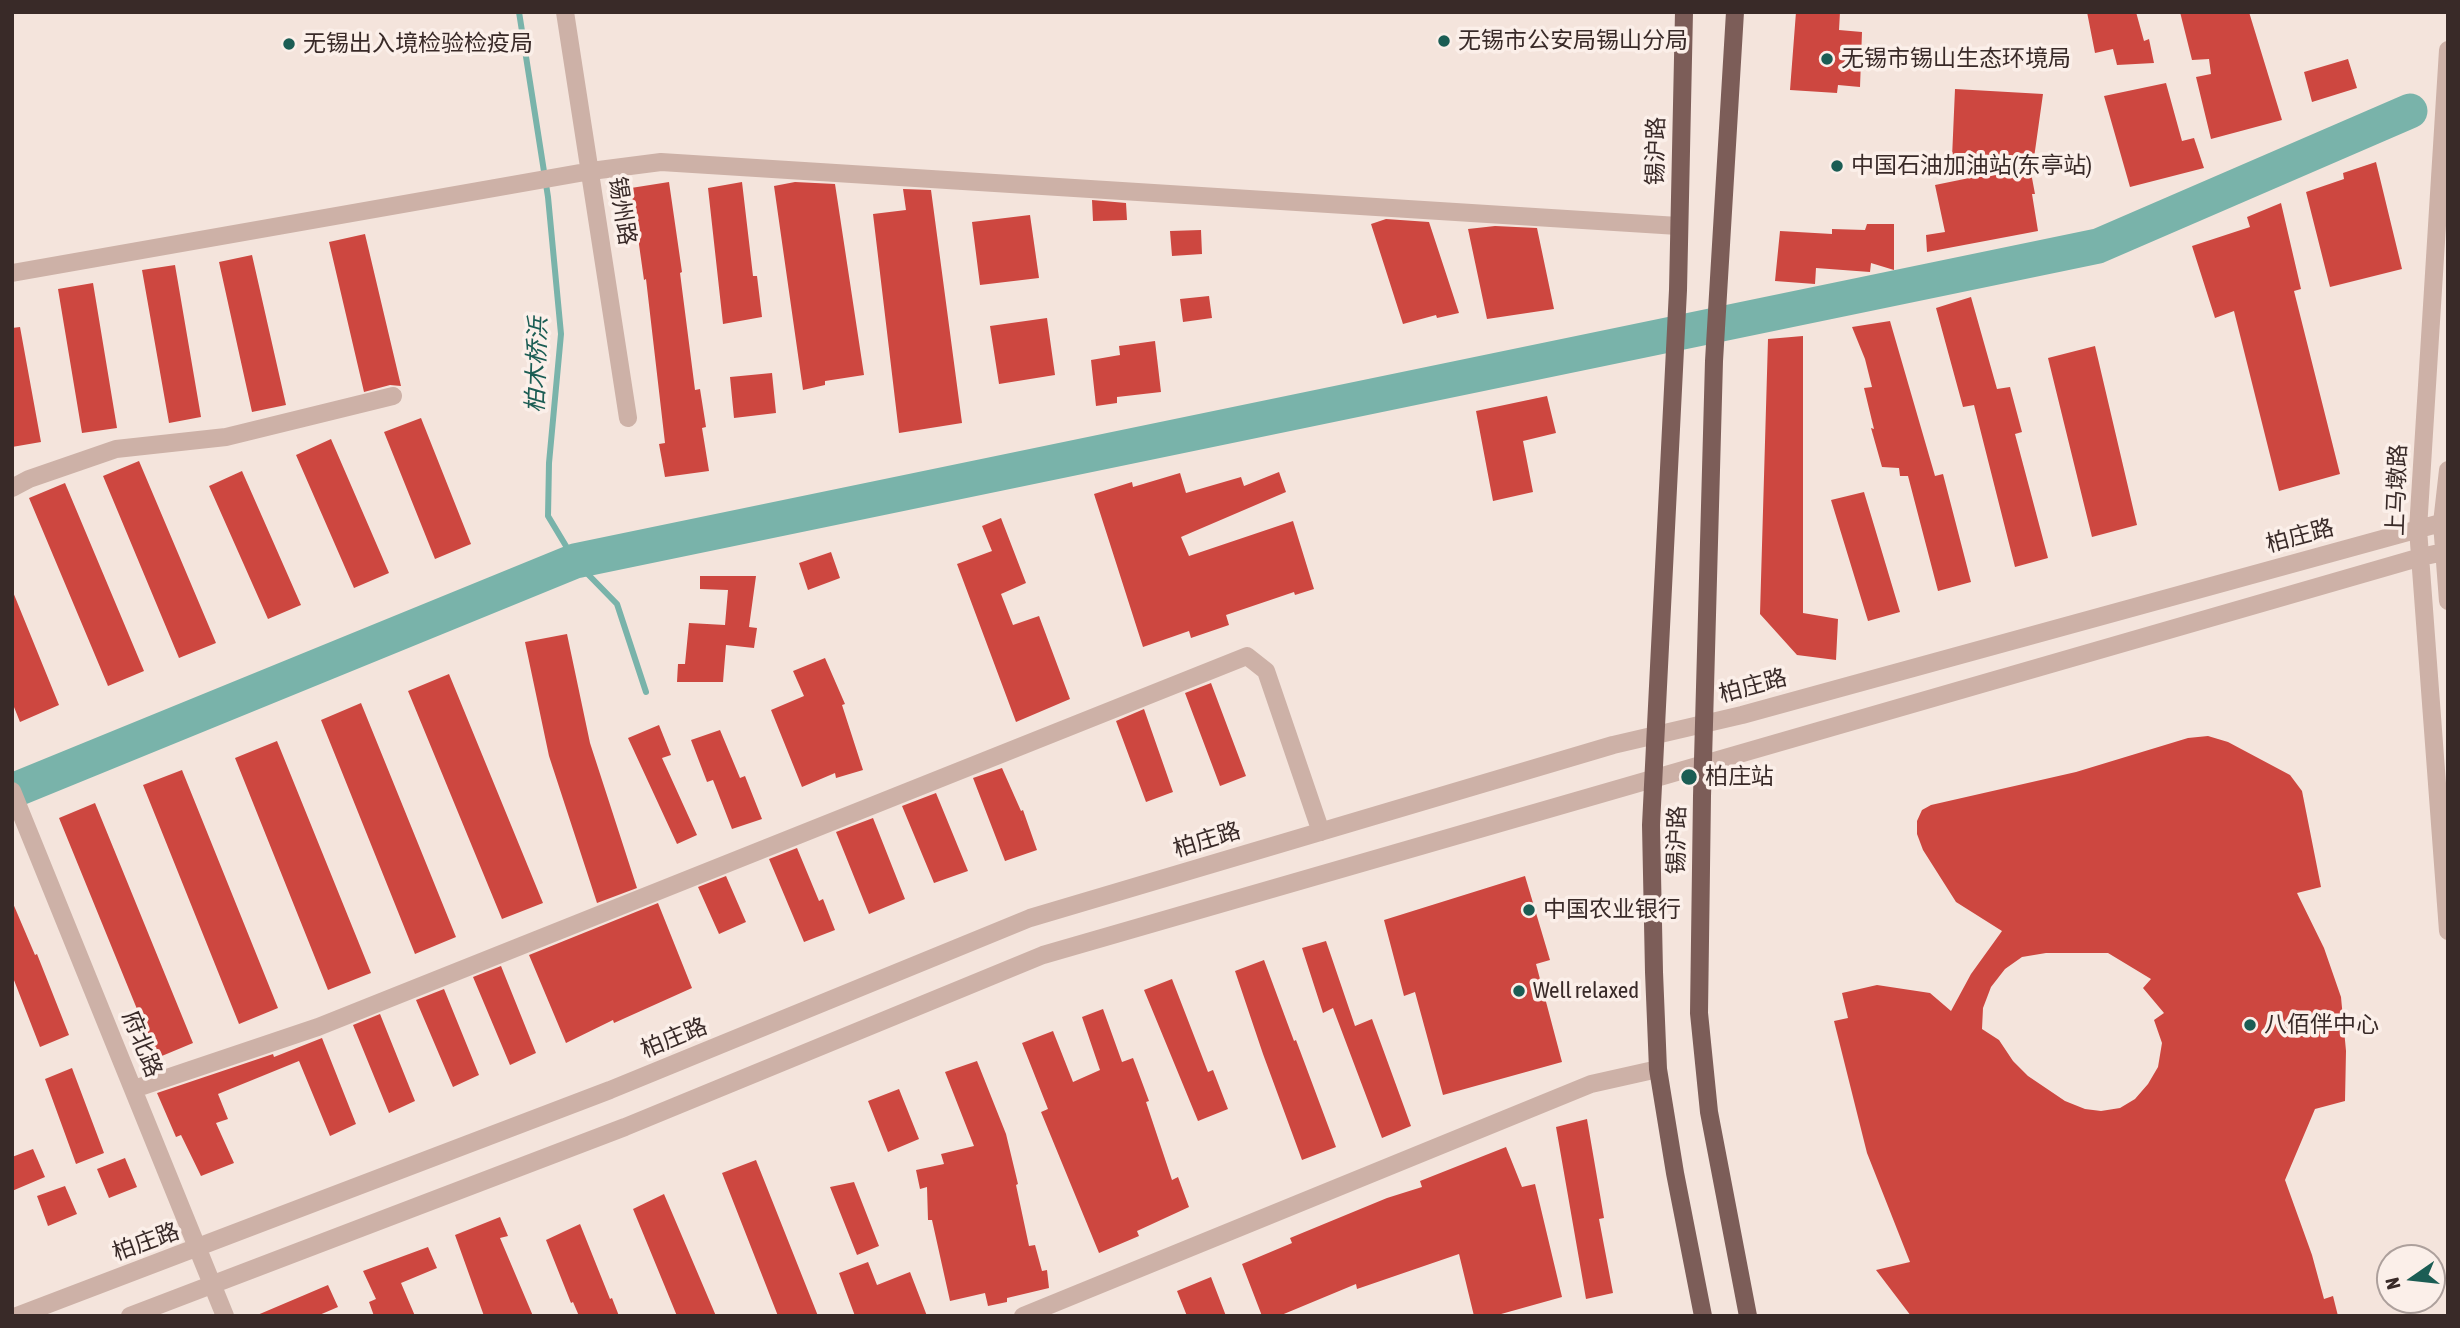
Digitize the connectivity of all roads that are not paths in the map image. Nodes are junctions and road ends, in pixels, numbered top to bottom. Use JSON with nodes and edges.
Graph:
{"nodes":[{"id":1,"x":565,"y":12,"type":"edge"},
{"id":2,"x":1684,"y":12,"type":"edge"},
{"id":3,"x":1735,"y":12,"type":"edge"},
{"id":4,"x":2448,"y":50,"type":"edge"},
{"id":5,"x":591,"y":171,"type":"junction"},
{"id":6,"x":1678,"y":226,"type":"junction"},
{"id":7,"x":12,"y":274,"type":"edge"},
{"id":8,"x":393,"y":396,"type":"dead end"},
{"id":9,"x":628,"y":418,"type":"dead end"},
{"id":10,"x":2448,"y":470,"type":"edge"},
{"id":11,"x":12,"y":488,"type":"edge"},
{"id":12,"x":2445,"y":522,"type":"edge"},
{"id":13,"x":2418,"y":529,"type":"junction"},
{"id":14,"x":2446,"y":552,"type":"edge"},
{"id":15,"x":2421,"y":557,"type":"junction"},
{"id":16,"x":2448,"y":601,"type":"edge"},
{"id":17,"x":1704,"y":724,"type":"junction"},
{"id":18,"x":1656,"y":735,"type":"junction"},
{"id":19,"x":1703,"y":764,"type":"junction"},
{"id":20,"x":1654,"y":779,"type":"junction"},
{"id":21,"x":12,"y":791,"type":"edge"},
{"id":22,"x":1321,"y":832,"type":"junction"},
{"id":23,"x":2448,"y":931,"type":"edge"},
{"id":24,"x":1658,"y":1069,"type":"junction"},
{"id":25,"x":134,"y":1089,"type":"junction"},
{"id":26,"x":198,"y":1248,"type":"junction"},
{"id":27,"x":212,"y":1286,"type":"junction"},
{"id":28,"x":17,"y":1316,"type":"edge"},
{"id":29,"x":130,"y":1316,"type":"edge"},
{"id":30,"x":225,"y":1316,"type":"edge"},
{"id":31,"x":1023,"y":1316,"type":"edge"},
{"id":32,"x":1703,"y":1316,"type":"edge"},
{"id":33,"x":1748,"y":1316,"type":"edge"}],
"edges":[{"from":1,"to":5,"type":"street","name":"锡州路"},
{"from":2,"to":6,"type":"main road","name":"锡沪路"},
{"from":3,"to":17,"type":"main road","name":"锡沪路"},
{"from":4,"to":13,"type":"street","name":"上马墩路"},
{"from":5,"to":6,"type":"street"},
{"from":5,"to":7,"type":"street"},
{"from":5,"to":9,"type":"street","name":"锡州路"},
{"from":6,"to":18,"type":"main road","name":"锡沪路"},
{"from":8,"to":11,"type":"street"},
{"from":10,"to":12,"type":"street","name":"上马墩路"},
{"from":12,"to":13,"type":"street","name":"柏庄路"},
{"from":12,"to":14,"type":"street","name":"上马墩路"},
{"from":13,"to":15,"type":"street","name":"上马墩路"},
{"from":13,"to":17,"type":"street","name":"柏庄路"},
{"from":14,"to":15,"type":"street"},
{"from":14,"to":16,"type":"street","name":"上马墩路"},
{"from":15,"to":19,"type":"street"},
{"from":15,"to":23,"type":"street","name":"上马墩路"},
{"from":17,"to":18,"type":"street","name":"柏庄路"},
{"from":17,"to":19,"type":"main road","name":"锡沪路"},
{"from":18,"to":20,"type":"main road","name":"锡沪路"},
{"from":18,"to":22,"type":"street","name":"柏庄路"},
{"from":19,"to":20,"type":"street"},
{"from":19,"to":33,"type":"main road","name":"锡沪路"},
{"from":20,"to":24,"type":"main road","name":"锡沪路"},
{"from":20,"to":27,"type":"street"},
{"from":21,"to":25,"type":"street","name":"府北路"},
{"from":22,"to":25,"type":"street"},
{"from":22,"to":26,"type":"street","name":"柏庄路"},
{"from":24,"to":31,"type":"street"},
{"from":24,"to":32,"type":"main road","name":"锡沪路"},
{"from":25,"to":26,"type":"street","name":"府北路"},
{"from":26,"to":27,"type":"street","name":"府北路"},
{"from":26,"to":28,"type":"street","name":"柏庄路"},
{"from":27,"to":29,"type":"street"},
{"from":27,"to":30,"type":"street","name":"府北路"}]}
